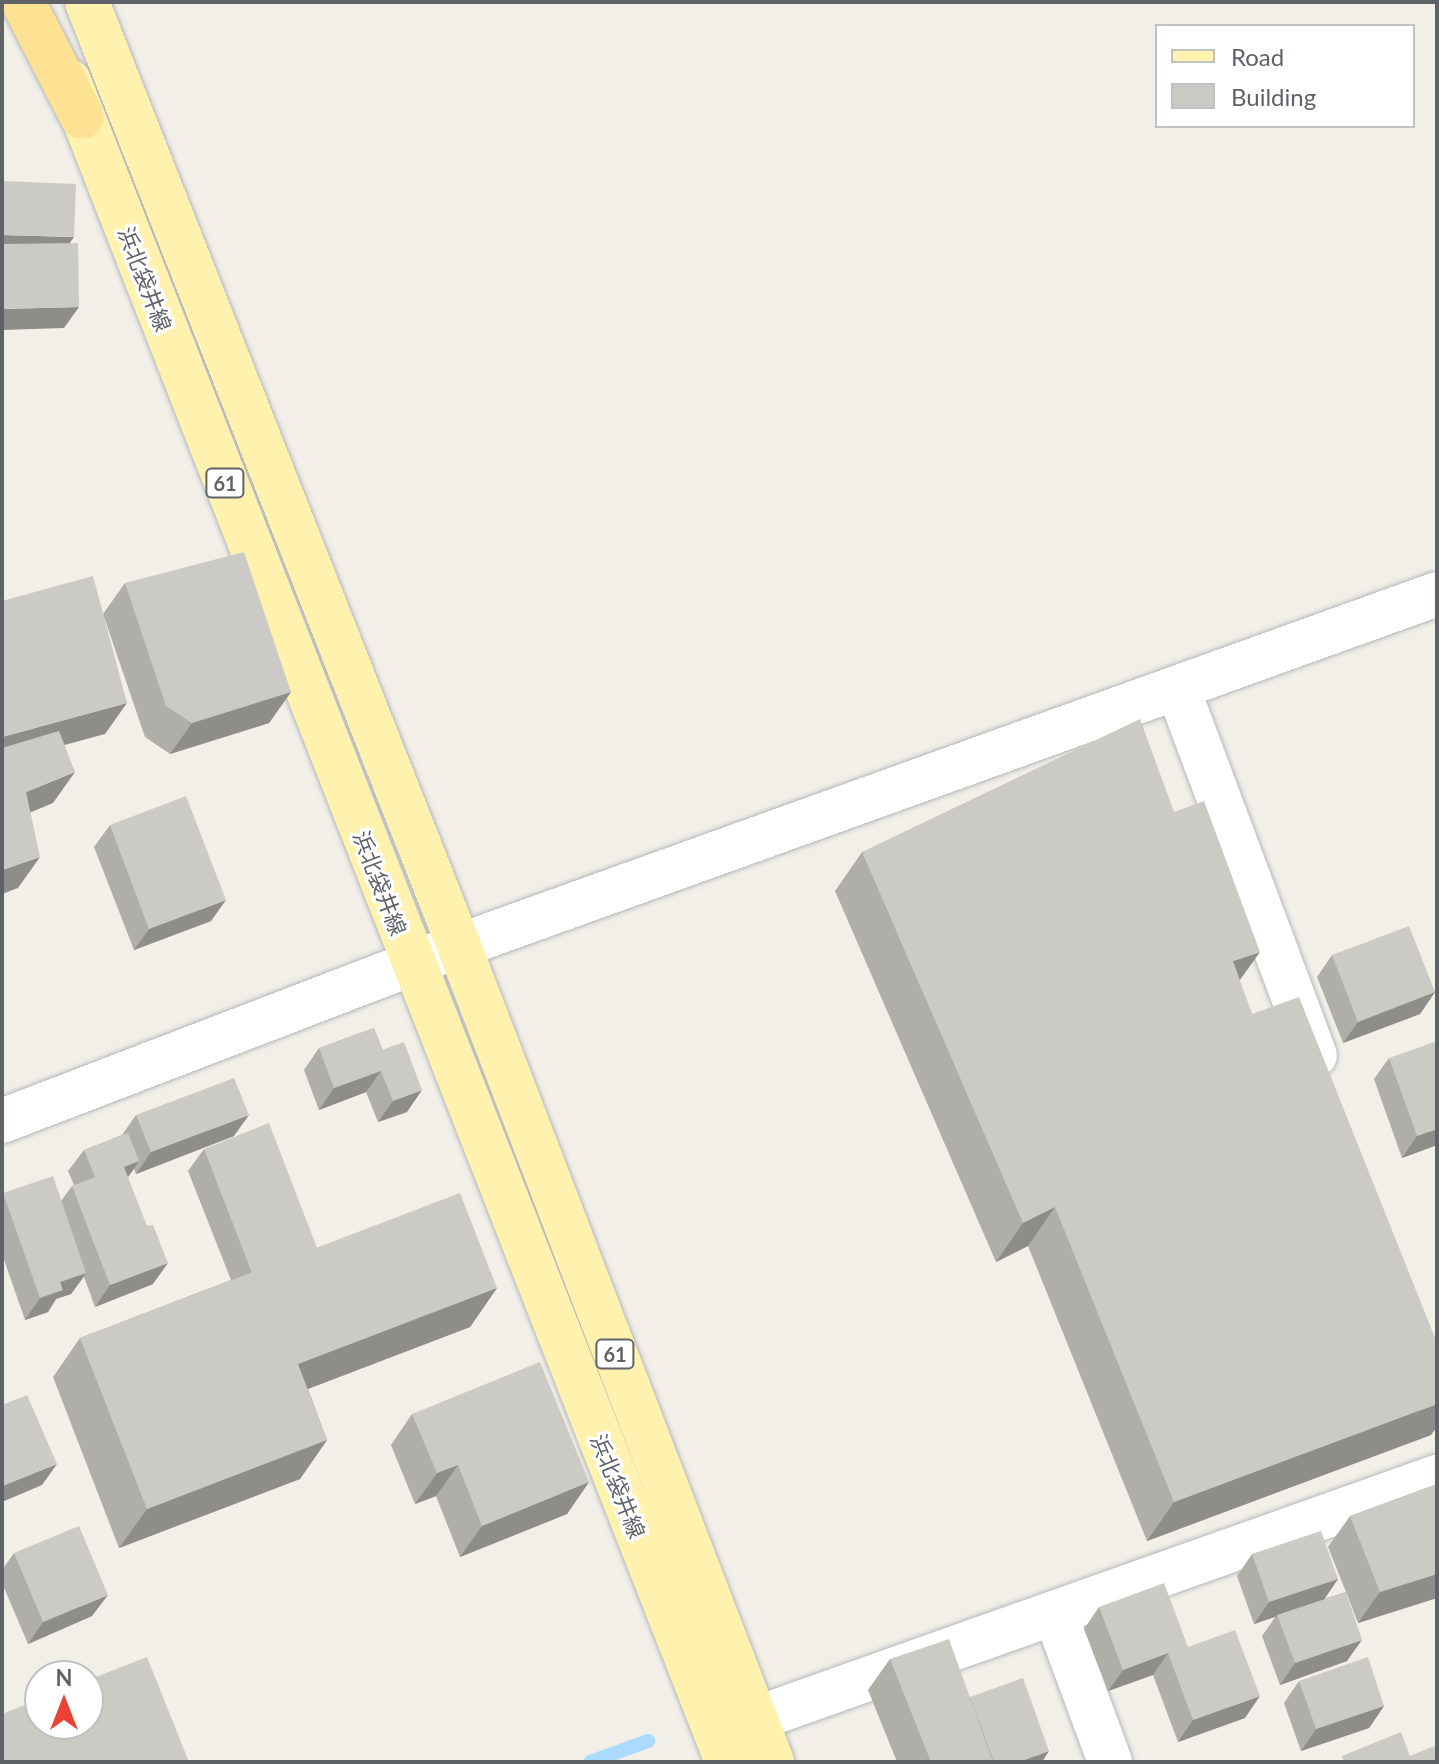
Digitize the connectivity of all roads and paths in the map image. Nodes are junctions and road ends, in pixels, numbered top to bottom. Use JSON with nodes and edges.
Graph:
{"nodes":[{"id":1,"x":23,"y":2,"type":"edge"},
{"id":2,"x":40,"y":2,"type":"edge"},
{"id":3,"x":87,"y":2,"type":"edge"},
{"id":4,"x":82,"y":117,"type":"junction"},
{"id":5,"x":1437,"y":594,"type":"edge"},
{"id":6,"x":1178,"y":689,"type":"junction"},
{"id":7,"x":459,"y":946,"type":"junction"},
{"id":8,"x":412,"y":964,"type":"junction"},
{"id":9,"x":1327,"y":1088,"type":"edge"},
{"id":10,"x":2,"y":1121,"type":"edge"},
{"id":11,"x":1437,"y":1477,"type":"edge"},
{"id":12,"x":1055,"y":1613,"type":"junction"},
{"id":13,"x":755,"y":1719,"type":"junction"},
{"id":14,"x":727,"y":1762,"type":"edge"},
{"id":15,"x":772,"y":1762,"type":"edge"},
{"id":16,"x":1110,"y":1762,"type":"edge"}],
"edges":[{"from":1,"to":4,"type":"highway"},
{"from":2,"to":4,"type":"main road","name":"浜北袋井線","number":"61"},
{"from":3,"to":7,"type":"main road","name":"浜北袋井線","number":"61"},
{"from":4,"to":8,"type":"main road","name":"浜北袋井線","number":"61"},
{"from":5,"to":6,"type":"street"},
{"from":6,"to":7,"type":"street"},
{"from":6,"to":9,"type":"street"},
{"from":7,"to":8,"type":"street"},
{"from":7,"to":13,"type":"main road","name":"浜北袋井線","number":"61"},
{"from":8,"to":10,"type":"street"},
{"from":8,"to":14,"type":"main road","name":"浜北袋井線","number":"61"},
{"from":11,"to":12,"type":"street"},
{"from":12,"to":13,"type":"street"},
{"from":12,"to":16,"type":"street"},
{"from":13,"to":15,"type":"main road","name":"浜北袋井線","number":"61"}]}
